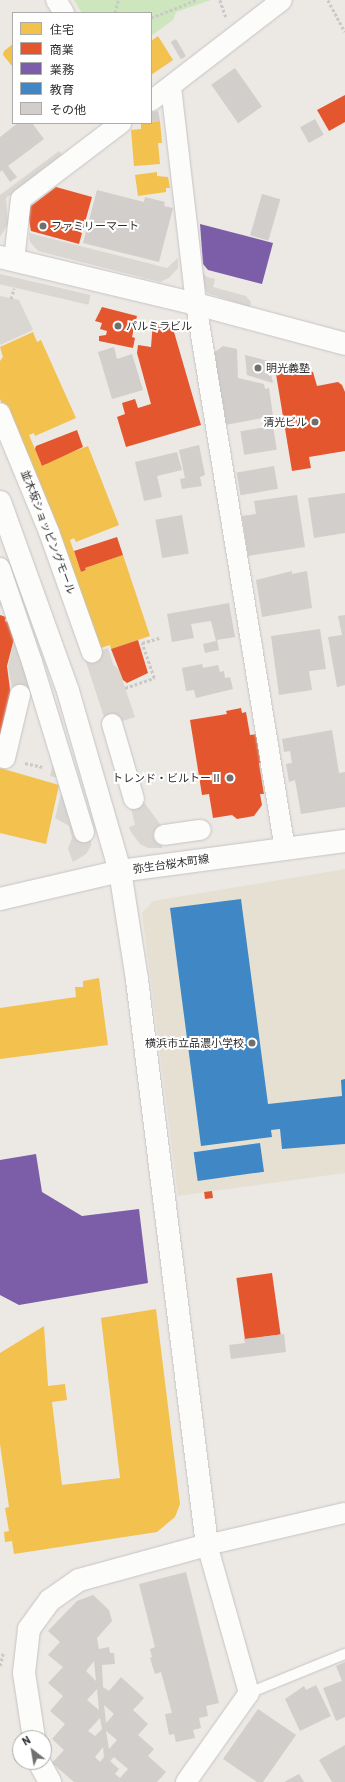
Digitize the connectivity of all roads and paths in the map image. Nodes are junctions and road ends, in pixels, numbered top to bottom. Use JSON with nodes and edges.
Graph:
{"nodes":[{"id":1,"x":56,"y":0,"type":"edge"},
{"id":2,"x":118,"y":0,"type":"edge"},
{"id":3,"x":196,"y":0,"type":"edge"},
{"id":4,"x":282,"y":0,"type":"edge"},
{"id":5,"x":328,"y":0,"type":"edge"},
{"id":6,"x":63,"y":12,"type":"edge"},
{"id":7,"x":115,"y":12,"type":"edge"},
{"id":8,"x":152,"y":18,"type":"edge"},
{"id":9,"x":345,"y":32,"type":"edge"},
{"id":10,"x":171,"y":87,"type":"junction"},
{"id":11,"x":152,"y":100,"type":"edge"},
{"id":12,"x":120,"y":124,"type":"edge"},
{"id":13,"x":7,"y":258,"type":"edge"},
{"id":14,"x":14,"y":288,"type":"dead end"},
{"id":15,"x":11,"y":299,"type":"dead end"},
{"id":16,"x":196,"y":304,"type":"junction"},
{"id":17,"x":345,"y":344,"type":"edge"},
{"id":18,"x":0,"y":413,"type":"edge"},
{"id":19,"x":0,"y":502,"type":"edge"},
{"id":20,"x":0,"y":568,"type":"edge"},
{"id":21,"x":159,"y":638,"type":"dead end"},
{"id":22,"x":92,"y":653,"type":"dead end"},
{"id":23,"x":125,"y":688,"type":"dead end"},
{"id":24,"x":20,"y":694,"type":"dead end"},
{"id":25,"x":112,"y":724,"type":"dead end"},
{"id":26,"x":2,"y":758,"type":"edge"},
{"id":27,"x":45,"y":768,"type":"dead end"},
{"id":28,"x":134,"y":799,"type":"dead end"},
{"id":29,"x":201,"y":830,"type":"dead end"},
{"id":30,"x":84,"y":832,"type":"dead end"},
{"id":31,"x":164,"y":835,"type":"dead end"},
{"id":32,"x":345,"y":841,"type":"edge"},
{"id":33,"x":285,"y":849,"type":"junction"},
{"id":34,"x":120,"y":872,"type":"junction"},
{"id":35,"x":0,"y":899,"type":"edge"},
{"id":36,"x":345,"y":1513,"type":"edge"},
{"id":37,"x":207,"y":1545,"type":"junction"},
{"id":38,"x":345,"y":1654,"type":"edge"},
{"id":39,"x":249,"y":1693,"type":"junction"},
{"id":40,"x":33,"y":1730,"type":"edge"},
{"id":41,"x":43,"y":1770,"type":"edge"},
{"id":42,"x":50,"y":1782,"type":"edge"},
{"id":43,"x":186,"y":1782,"type":"edge"}],
"edges":[{"from":1,"to":6,"type":"street"},
{"from":2,"to":7,"type":"path"},
{"from":3,"to":8,"type":"path"},
{"from":4,"to":10,"type":"street"},
{"from":5,"to":9,"type":"path"},
{"from":10,"to":11,"type":"street"},
{"from":10,"to":16,"type":"street"},
{"from":12,"to":13,"type":"street"},
{"from":13,"to":16,"type":"street"},
{"from":14,"to":15,"type":"path"},
{"from":16,"to":17,"type":"street"},
{"from":16,"to":33,"type":"street"},
{"from":18,"to":22,"type":"street","name":"並木坂ショッピングモール"},
{"from":19,"to":34,"type":"street"},
{"from":20,"to":30,"type":"street"},
{"from":21,"to":23,"type":"path"},
{"from":24,"to":26,"type":"street"},
{"from":25,"to":28,"type":"street"},
{"from":26,"to":27,"type":"path"},
{"from":29,"to":31,"type":"street"},
{"from":32,"to":33,"type":"street","name":"弥生台桜木町線"},
{"from":33,"to":34,"type":"street","name":"弥生台桜木町線"},
{"from":34,"to":35,"type":"street","name":"弥生台桜木町線"},
{"from":34,"to":37,"type":"street"},
{"from":36,"to":37,"type":"street"},
{"from":37,"to":39,"type":"street"},
{"from":37,"to":40,"type":"street"},
{"from":38,"to":39,"type":"lane"},
{"from":39,"to":43,"type":"street"},
{"from":41,"to":42,"type":"street"}]}
